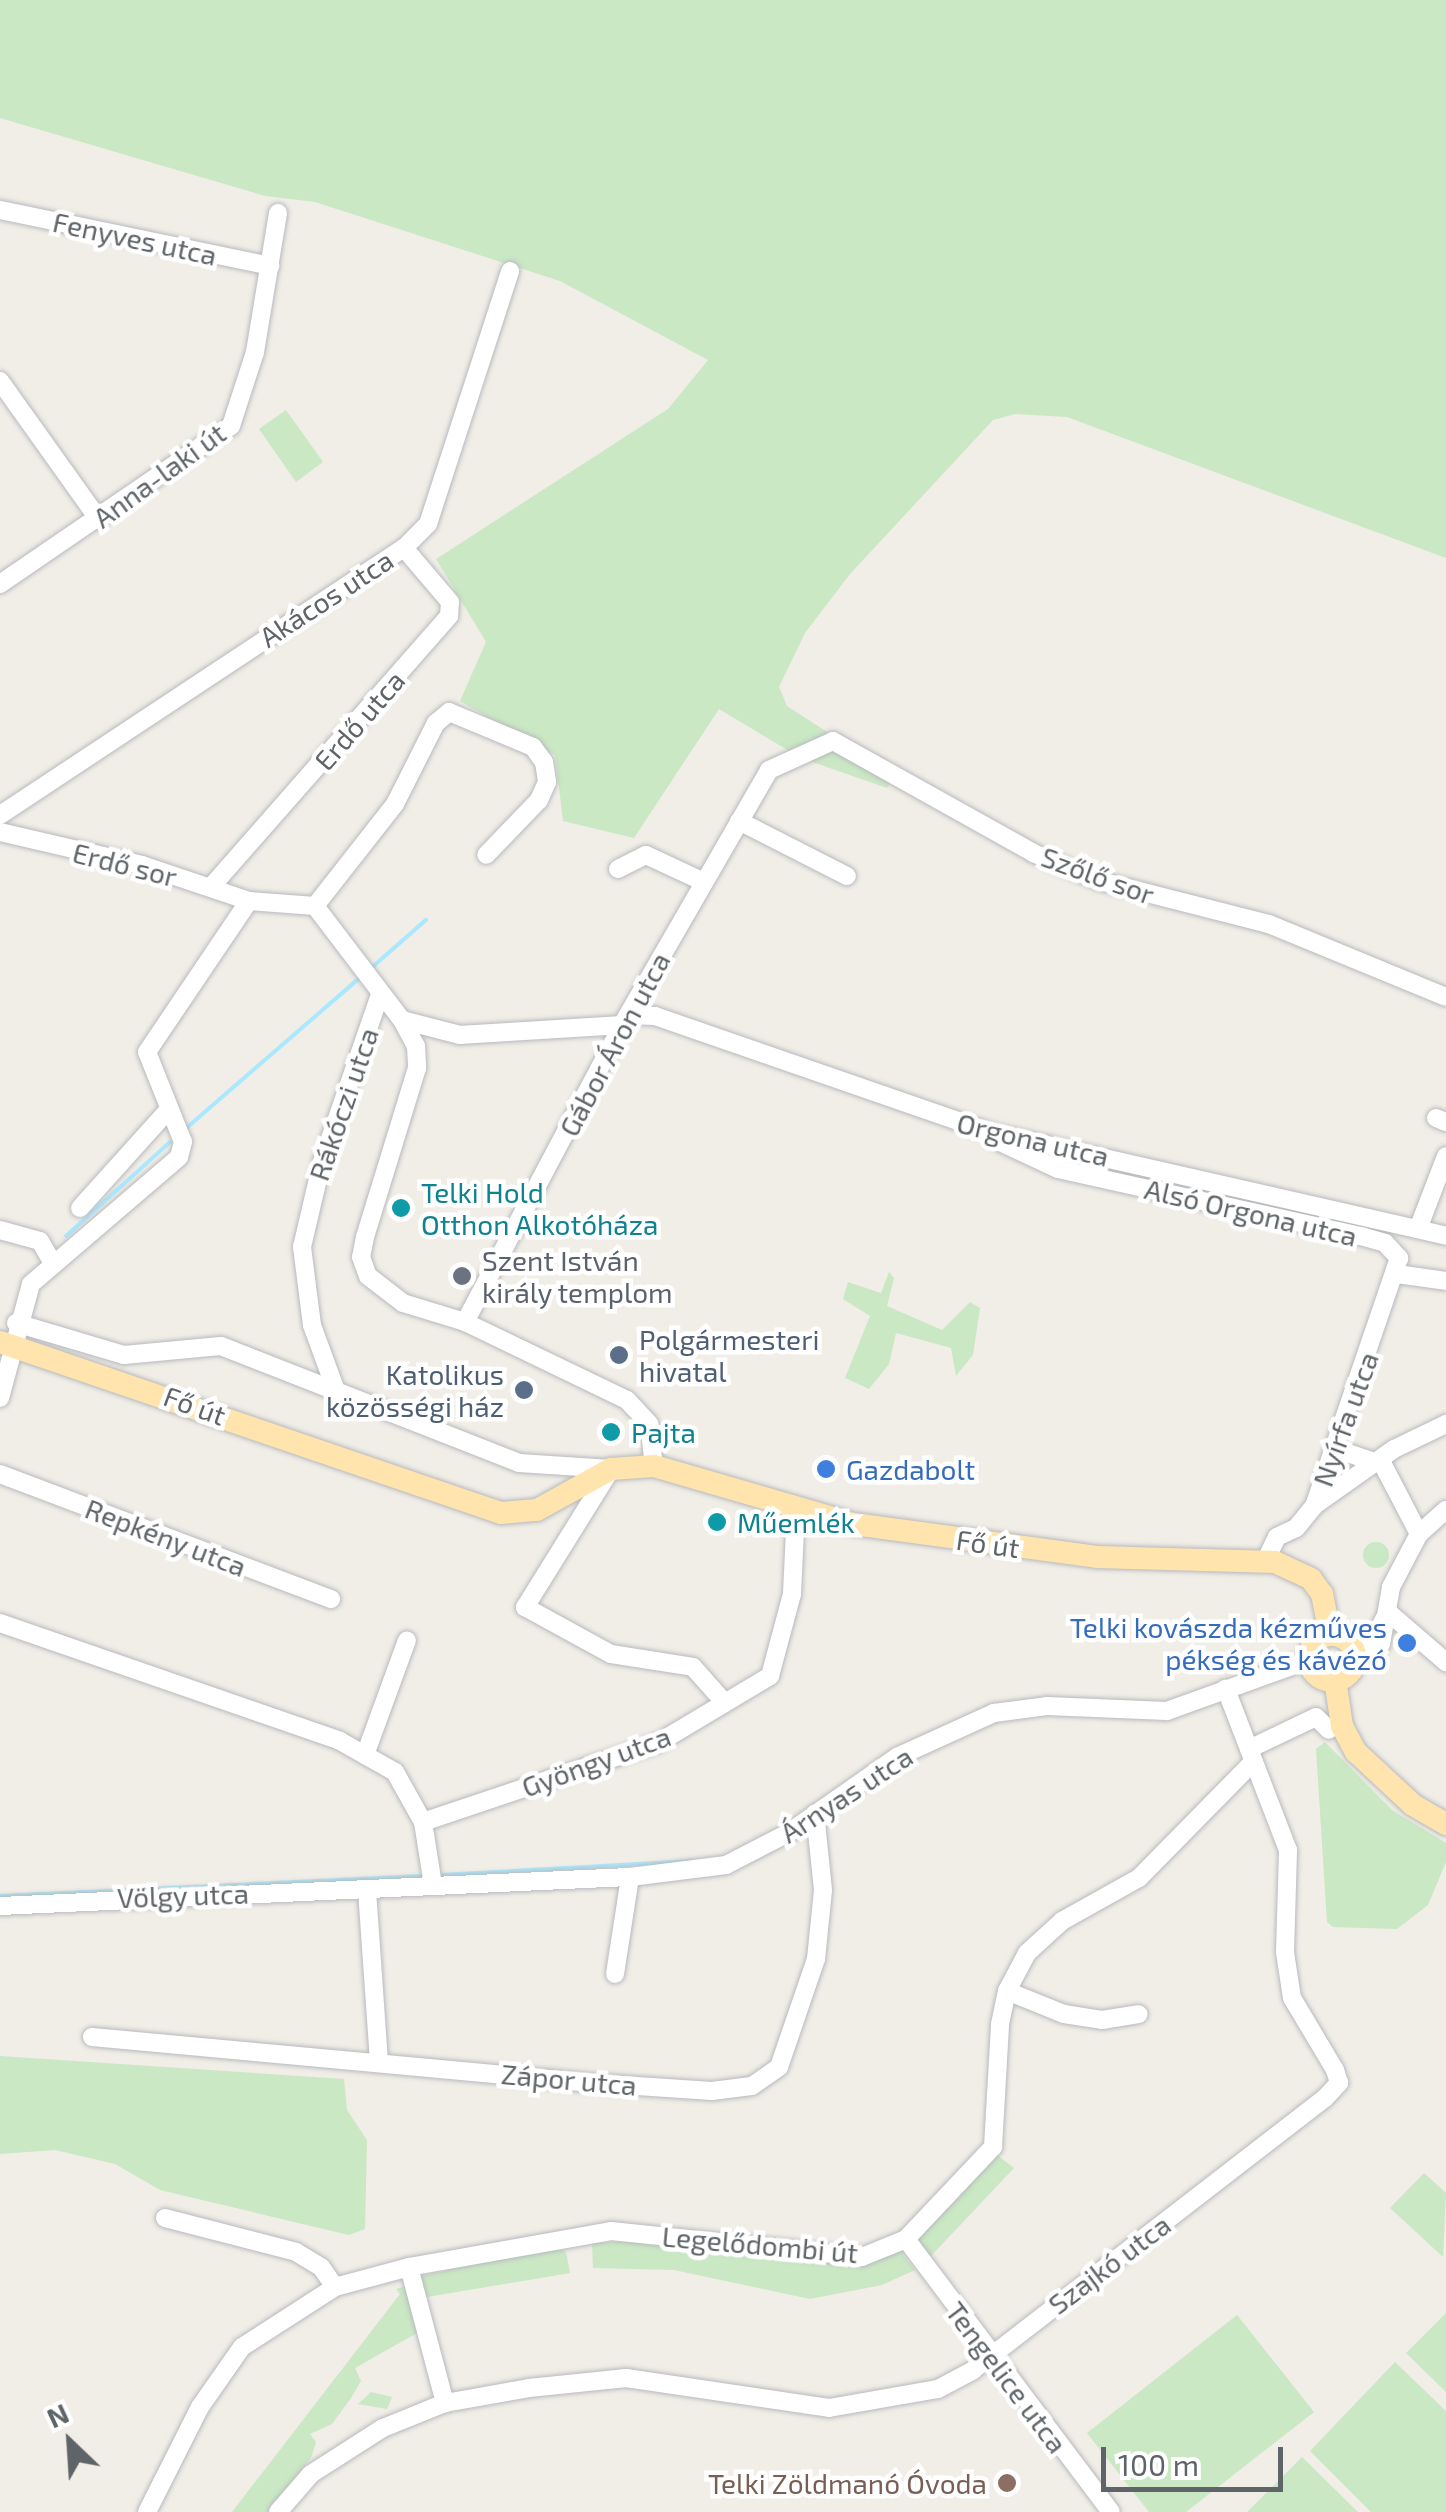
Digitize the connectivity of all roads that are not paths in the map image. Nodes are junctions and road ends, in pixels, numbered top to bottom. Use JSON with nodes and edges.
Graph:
{"nodes":[{"id":1,"x":0,"y":210,"type":"edge"},
{"id":2,"x":278,"y":212,"type":"dead end"},
{"id":3,"x":270,"y":266,"type":"junction"},
{"id":4,"x":510,"y":271,"type":"dead end"},
{"id":5,"x":0,"y":381,"type":"edge"},
{"id":6,"x":98,"y":520,"type":"junction"},
{"id":7,"x":404,"y":548,"type":"junction"},
{"id":8,"x":0,"y":584,"type":"edge"},
{"id":9,"x":770,"y":770,"type":"joint"},
{"id":10,"x":0,"y":816,"type":"edge"},
{"id":11,"x":738,"y":820,"type":"junction"},
{"id":12,"x":0,"y":832,"type":"edge"},
{"id":13,"x":486,"y":854,"type":"dead end"},
{"id":14,"x":618,"y":870,"type":"dead end"},
{"id":15,"x":847,"y":876,"type":"dead end"},
{"id":16,"x":702,"y":880,"type":"junction"},
{"id":17,"x":212,"y":887,"type":"junction"},
{"id":18,"x":249,"y":902,"type":"junction"},
{"id":19,"x":315,"y":906,"type":"junction"},
{"id":20,"x":374,"y":989,"type":"junction"},
{"id":21,"x":1446,"y":997,"type":"edge"},
{"id":22,"x":402,"y":1020,"type":"junction"},
{"id":23,"x":625,"y":1020,"type":"junction"},
{"id":24,"x":169,"y":1109,"type":"junction"},
{"id":25,"x":990,"y":1132,"type":"junction"},
{"id":26,"x":1446,"y":1156,"type":"edge"},
{"id":27,"x":80,"y":1208,"type":"dead end"},
{"id":28,"x":0,"y":1230,"type":"edge"},
{"id":29,"x":1418,"y":1230,"type":"junction"},
{"id":30,"x":1446,"y":1236,"type":"edge"},
{"id":31,"x":52,"y":1262,"type":"junction"},
{"id":32,"x":1398,"y":1266,"type":"junction"},
{"id":33,"x":1446,"y":1281,"type":"edge"},
{"id":34,"x":464,"y":1322,"type":"junction"},
{"id":35,"x":9,"y":1337,"type":"edge"},
{"id":36,"x":1,"y":1372,"type":"edge"},
{"id":37,"x":335,"y":1388,"type":"junction"},
{"id":38,"x":0,"y":1398,"type":"edge"},
{"id":39,"x":1446,"y":1424,"type":"edge"},
{"id":40,"x":1336,"y":1448,"type":"junction"},
{"id":41,"x":1378,"y":1460,"type":"junction"},
{"id":42,"x":654,"y":1466,"type":"junction"},
{"id":43,"x":611,"y":1469,"type":"junction"},
{"id":44,"x":0,"y":1474,"type":"edge"},
{"id":45,"x":1314,"y":1506,"type":"junction"},
{"id":46,"x":796,"y":1510,"type":"junction"},
{"id":47,"x":1446,"y":1510,"type":"edge"},
{"id":48,"x":1419,"y":1534,"type":"junction"},
{"id":49,"x":1265,"y":1562,"type":"junction"},
{"id":50,"x":331,"y":1599,"type":"dead end"},
{"id":51,"x":1388,"y":1612,"type":"junction"},
{"id":52,"x":0,"y":1623,"type":"edge"},
{"id":53,"x":406,"y":1640,"type":"dead end"},
{"id":54,"x":1345,"y":1645,"type":"junction"},
{"id":55,"x":1309,"y":1660,"type":"junction"},
{"id":56,"x":1446,"y":1662,"type":"edge"},
{"id":57,"x":1335,"y":1680,"type":"junction"},
{"id":58,"x":1226,"y":1689,"type":"junction"},
{"id":59,"x":725,"y":1703,"type":"junction"},
{"id":60,"x":1329,"y":1730,"type":"dead end"},
{"id":61,"x":365,"y":1755,"type":"junction"},
{"id":62,"x":1251,"y":1755,"type":"junction"},
{"id":63,"x":815,"y":1814,"type":"junction"},
{"id":64,"x":423,"y":1822,"type":"junction"},
{"id":65,"x":1446,"y":1824,"type":"edge"},
{"id":66,"x":630,"y":1876,"type":"junction"},
{"id":67,"x":433,"y":1886,"type":"junction"},
{"id":68,"x":367,"y":1890,"type":"junction"},
{"id":69,"x":0,"y":1906,"type":"edge"},
{"id":70,"x":615,"y":1974,"type":"dead end"},
{"id":71,"x":1007,"y":1991,"type":"junction"},
{"id":72,"x":1139,"y":2014,"type":"dead end"},
{"id":73,"x":92,"y":2037,"type":"dead end"},
{"id":74,"x":379,"y":2061,"type":"junction"},
{"id":75,"x":165,"y":2218,"type":"dead end"},
{"id":76,"x":906,"y":2239,"type":"junction"},
{"id":77,"x":408,"y":2267,"type":"junction"},
{"id":78,"x":335,"y":2287,"type":"junction"},
{"id":79,"x":990,"y":2356,"type":"junction"},
{"id":80,"x":445,"y":2404,"type":"junction"},
{"id":81,"x":147,"y":2512,"type":"edge"},
{"id":82,"x":278,"y":2512,"type":"edge"},
{"id":83,"x":1110,"y":2512,"type":"edge"}],
"edges":[{"from":1,"to":3,"type":"street","name":"Fenyves utca"},
{"from":2,"to":3,"type":"street","name":"Anna-laki út"},
{"from":3,"to":6,"type":"street","name":"Anna-laki út"},
{"from":4,"to":7,"type":"street","name":"Akácos utca"},
{"from":5,"to":6,"type":"street"},
{"from":6,"to":8,"type":"street","name":"Anna-laki út"},
{"from":7,"to":10,"type":"street","name":"Akácos utca"},
{"from":7,"to":17,"type":"street","name":"Erdő utca"},
{"from":9,"to":11,"type":"street","name":"Gábor Áron utca"},
{"from":9,"to":21,"type":"street","name":"Szőlő sor"},
{"from":11,"to":15,"type":"street"},
{"from":11,"to":16,"type":"street","name":"Gábor Áron utca"},
{"from":12,"to":17,"type":"street","name":"Erdő sor"},
{"from":13,"to":19,"type":"street"},
{"from":14,"to":16,"type":"street"},
{"from":16,"to":23,"type":"street","name":"Gábor Áron utca"},
{"from":17,"to":18,"type":"street","name":"Erdő sor"},
{"from":18,"to":19,"type":"street"},
{"from":18,"to":24,"type":"street"},
{"from":19,"to":20,"type":"street"},
{"from":20,"to":22,"type":"street"},
{"from":20,"to":37,"type":"street","name":"Rákóczi utca"},
{"from":22,"to":23,"type":"street","name":"Orgona utca"},
{"from":22,"to":34,"type":"street"},
{"from":23,"to":25,"type":"street","name":"Orgona utca"},
{"from":23,"to":34,"type":"street","name":"Gábor Áron utca"},
{"from":24,"to":27,"type":"street"},
{"from":24,"to":31,"type":"street"},
{"from":25,"to":29,"type":"street","name":"Orgona utca"},
{"from":25,"to":32,"type":"street","name":"Alsó Orgona utca"},
{"from":26,"to":29,"type":"street"},
{"from":28,"to":31,"type":"street"},
{"from":29,"to":30,"type":"street","name":"Orgona utca"},
{"from":31,"to":35,"type":"street"},
{"from":32,"to":33,"type":"street"},
{"from":32,"to":40,"type":"street","name":"Nyírfa utca"},
{"from":34,"to":42,"type":"street"},
{"from":35,"to":36,"type":"street"},
{"from":35,"to":37,"type":"street","name":"Fő út"},
{"from":35,"to":43,"type":"main road","name":"Fő út"},
{"from":36,"to":38,"type":"street"},
{"from":37,"to":43,"type":"street","name":"Fő út"},
{"from":39,"to":41,"type":"street"},
{"from":40,"to":41,"type":"street"},
{"from":40,"to":45,"type":"street","name":"Nyírfa utca"},
{"from":41,"to":45,"type":"street"},
{"from":41,"to":48,"type":"street"},
{"from":42,"to":43,"type":"main road","name":"Fő út"},
{"from":42,"to":46,"type":"main road","name":"Fő út"},
{"from":43,"to":59,"type":"street"},
{"from":44,"to":50,"type":"street","name":"Repkény utca"},
{"from":45,"to":49,"type":"street","name":"Nyírfa utca"},
{"from":46,"to":49,"type":"main road","name":"Fő út"},
{"from":46,"to":59,"type":"street","name":"Gyöngy utca"},
{"from":47,"to":48,"type":"street"},
{"from":48,"to":51,"type":"street"},
{"from":49,"to":54,"type":"main road","name":"Fő út"},
{"from":51,"to":54,"type":"street"},
{"from":51,"to":56,"type":"street"},
{"from":52,"to":61,"type":"street"},
{"from":53,"to":61,"type":"street"},
{"from":54,"to":55,"type":"main road"},
{"from":54,"to":57,"type":"main road"},
{"from":55,"to":57,"type":"main road"},
{"from":55,"to":58,"type":"street","name":"Árnyas utca"},
{"from":57,"to":65,"type":"main road"},
{"from":58,"to":62,"type":"street","name":"Szajkó utca"},
{"from":58,"to":63,"type":"street","name":"Árnyas utca"},
{"from":59,"to":64,"type":"street","name":"Gyöngy utca"},
{"from":60,"to":62,"type":"street","name":"Legelődombi út"},
{"from":61,"to":64,"type":"street"},
{"from":62,"to":71,"type":"street","name":"Legelődombi út"},
{"from":62,"to":79,"type":"street","name":"Szajkó utca"},
{"from":63,"to":66,"type":"street","name":"Árnyas utca"},
{"from":63,"to":74,"type":"street","name":"Zápor utca"},
{"from":64,"to":67,"type":"street"},
{"from":66,"to":67,"type":"street","name":"Árnyas utca"},
{"from":66,"to":70,"type":"street"},
{"from":67,"to":68,"type":"street","name":"Árnyas utca"},
{"from":68,"to":69,"type":"street","name":"Völgy utca"},
{"from":68,"to":74,"type":"street"},
{"from":71,"to":72,"type":"street"},
{"from":71,"to":76,"type":"street","name":"Legelődombi út"},
{"from":73,"to":74,"type":"street","name":"Zápor utca"},
{"from":75,"to":78,"type":"street"},
{"from":76,"to":77,"type":"street","name":"Legelődombi út"},
{"from":76,"to":79,"type":"street","name":"Tengelice utca"},
{"from":77,"to":78,"type":"street","name":"Legelődombi út"},
{"from":77,"to":80,"type":"street"},
{"from":78,"to":81,"type":"street","name":"Legelődombi út"},
{"from":79,"to":80,"type":"street","name":"Szajkó utca"},
{"from":79,"to":83,"type":"street","name":"Tengelice utca"},
{"from":80,"to":82,"type":"street"}]}
